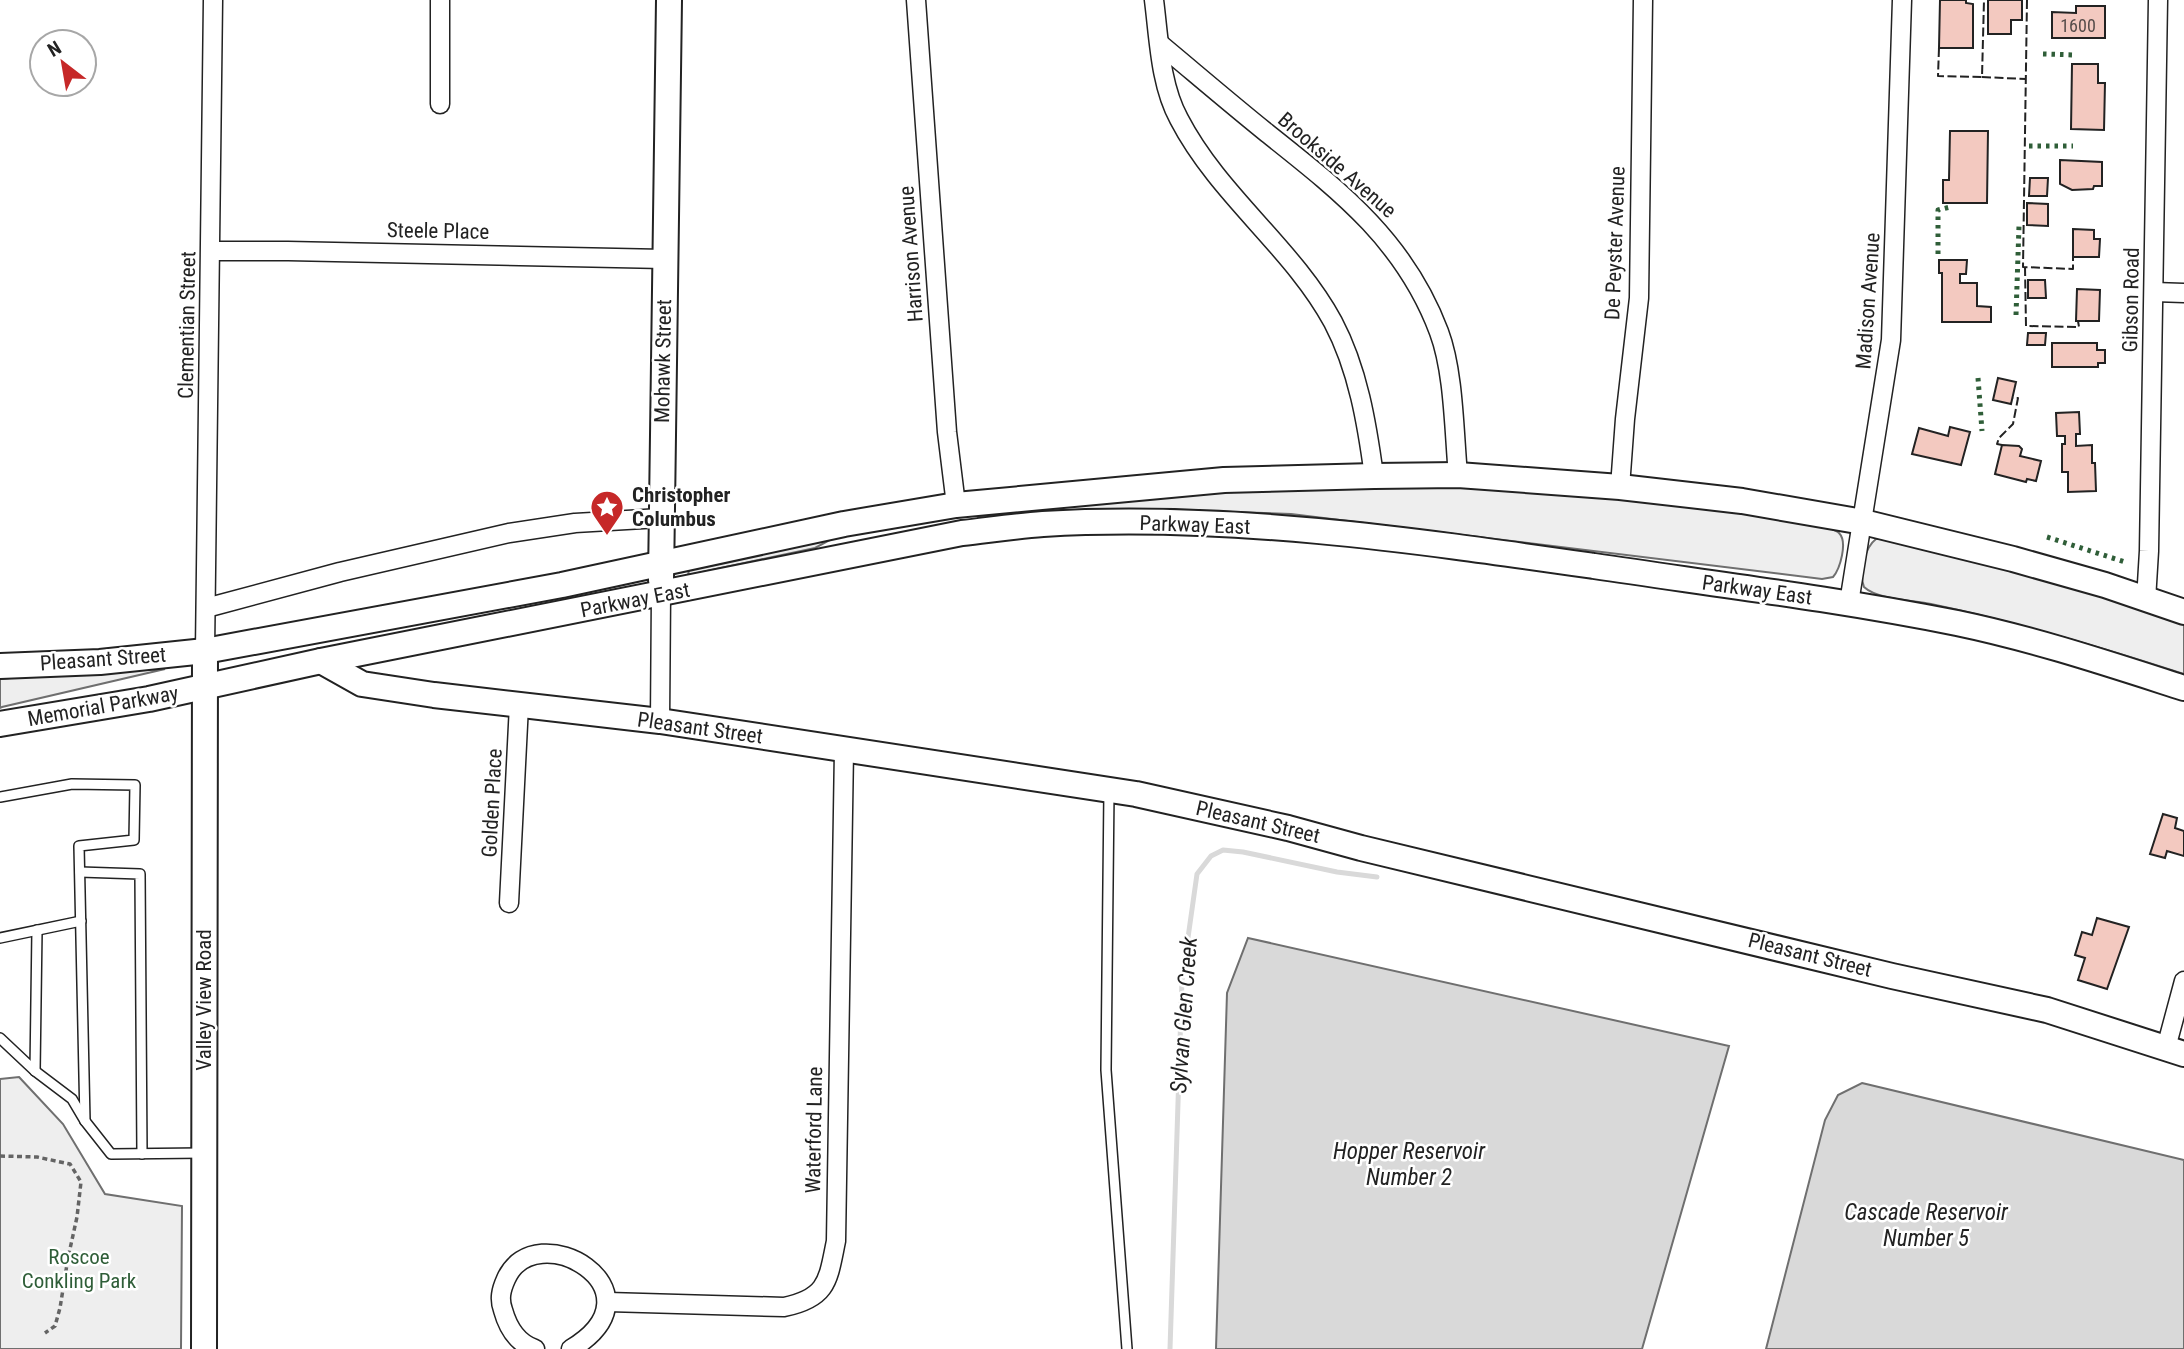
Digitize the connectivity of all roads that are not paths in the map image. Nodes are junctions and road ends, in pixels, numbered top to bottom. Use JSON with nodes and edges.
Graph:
{"nodes":[{"id":1,"x":214,"y":0,"type":"edge"},
{"id":2,"x":440,"y":0,"type":"edge"},
{"id":3,"x":669,"y":0,"type":"edge"},
{"id":4,"x":916,"y":0,"type":"edge"},
{"id":5,"x":1154,"y":0,"type":"edge"},
{"id":6,"x":1643,"y":0,"type":"edge"},
{"id":7,"x":1902,"y":0,"type":"edge"},
{"id":8,"x":2158,"y":0,"type":"edge"},
{"id":9,"x":1160,"y":44,"type":"junction"},
{"id":10,"x":440,"y":104,"type":"dead end"},
{"id":11,"x":211,"y":251,"type":"junction"},
{"id":12,"x":664,"y":259,"type":"junction"},
{"id":13,"x":2154,"y":292,"type":"junction"},
{"id":14,"x":2184,"y":293,"type":"edge"},
{"id":15,"x":1458,"y":475,"type":"junction"},
{"id":16,"x":1374,"y":476,"type":"junction"},
{"id":17,"x":1620,"y":487,"type":"junction"},
{"id":18,"x":956,"y":505,"type":"junction"},
{"id":19,"x":661,"y":518,"type":"junction"},
{"id":20,"x":1863,"y":522,"type":"junction"},
{"id":21,"x":661,"y":564,"type":"junction"},
{"id":22,"x":661,"y":594,"type":"junction"},
{"id":23,"x":2146,"y":600,"type":"junction"},
{"id":24,"x":1849,"y":603,"type":"junction"},
{"id":25,"x":206,"y":608,"type":"junction"},
{"id":26,"x":2184,"y":612,"type":"edge"},
{"id":27,"x":205,"y":651,"type":"junction"},
{"id":28,"x":321,"y":661,"type":"junction"},
{"id":29,"x":0,"y":666,"type":"edge"},
{"id":30,"x":205,"y":687,"type":"junction"},
{"id":31,"x":2184,"y":688,"type":"edge"},
{"id":32,"x":519,"y":705,"type":"junction"},
{"id":33,"x":660,"y":721,"type":"junction"},
{"id":34,"x":0,"y":724,"type":"edge"},
{"id":35,"x":844,"y":750,"type":"junction"},
{"id":36,"x":1109,"y":789,"type":"junction"},
{"id":37,"x":0,"y":797,"type":"edge"},
{"id":38,"x":80,"y":872,"type":"junction"},
{"id":39,"x":509,"y":903,"type":"dead end"},
{"id":40,"x":81,"y":921,"type":"junction"},
{"id":41,"x":37,"y":930,"type":"junction"},
{"id":42,"x":0,"y":938,"type":"edge"},
{"id":43,"x":2184,"y":981,"type":"edge"},
{"id":44,"x":1,"y":1042,"type":"edge"},
{"id":45,"x":2175,"y":1051,"type":"edge"},
{"id":46,"x":35,"y":1071,"type":"junction"},
{"id":47,"x":85,"y":1121,"type":"junction"},
{"id":48,"x":204,"y":1153,"type":"junction"},
{"id":49,"x":142,"y":1154,"type":"junction"},
{"id":50,"x":608,"y":1302,"type":"junction"},
{"id":51,"x":204,"y":1349,"type":"edge"},
{"id":52,"x":535,"y":1349,"type":"edge"},
{"id":53,"x":571,"y":1349,"type":"edge"},
{"id":54,"x":1127,"y":1349,"type":"edge"}],
"edges":[{"from":1,"to":11,"type":"street","name":"Clementian Street"},
{"from":2,"to":10,"type":"street"},
{"from":3,"to":12,"type":"street","name":"Mohawk Street"},
{"from":4,"to":18,"type":"street","name":"Harrison Avenue"},
{"from":5,"to":9,"type":"street"},
{"from":6,"to":17,"type":"street","name":"De Peyster Avenue"},
{"from":7,"to":20,"type":"street","name":"Madison Avenue"},
{"from":8,"to":13,"type":"street","name":"Gibson Road"},
{"from":9,"to":15,"type":"street","name":"Brookside Avenue"},
{"from":9,"to":16,"type":"street"},
{"from":11,"to":12,"type":"street","name":"Steele Place"},
{"from":11,"to":25,"type":"street","name":"Clementian Street"},
{"from":12,"to":19,"type":"street","name":"Mohawk Street"},
{"from":13,"to":14,"type":"street"},
{"from":13,"to":23,"type":"street","name":"Gibson Road"},
{"from":15,"to":16,"type":"street","name":"Parkway East"},
{"from":15,"to":17,"type":"street","name":"Parkway East"},
{"from":16,"to":18,"type":"street","name":"Parkway East"},
{"from":17,"to":20,"type":"street","name":"Parkway East"},
{"from":18,"to":21,"type":"street","name":"Parkway East"},
{"from":19,"to":21,"type":"street","name":"Mohawk Street"},
{"from":19,"to":25,"type":"street"},
{"from":20,"to":23,"type":"street","name":"Parkway East"},
{"from":20,"to":24,"type":"street","name":"Madison Avenue"},
{"from":21,"to":22,"type":"street","name":"Mohawk Street"},
{"from":21,"to":27,"type":"street","name":"Parkway East"},
{"from":22,"to":24,"type":"street","name":"Parkway East"},
{"from":22,"to":28,"type":"street","name":"Parkway East"},
{"from":22,"to":33,"type":"street","name":"Mohawk Street"},
{"from":23,"to":26,"type":"street","name":"Parkway East"},
{"from":24,"to":31,"type":"street","name":"Parkway East"},
{"from":25,"to":27,"type":"street","name":"Clementian Street"},
{"from":27,"to":29,"type":"street","name":"Pleasant Street"},
{"from":27,"to":30,"type":"street","name":"Valley View Road"},
{"from":28,"to":30,"type":"street","name":"Parkway East"},
{"from":28,"to":32,"type":"street","name":"Pleasant Street"},
{"from":30,"to":34,"type":"street","name":"Memorial Parkway"},
{"from":30,"to":48,"type":"street","name":"Valley View Road"},
{"from":32,"to":33,"type":"street","name":"Pleasant Street"},
{"from":32,"to":39,"type":"street","name":"Golden Place"},
{"from":33,"to":35,"type":"street","name":"Pleasant Street"},
{"from":35,"to":36,"type":"street","name":"Pleasant Street"},
{"from":35,"to":50,"type":"street","name":"Waterford Lane"},
{"from":36,"to":45,"type":"street","name":"Pleasant Street"},
{"from":36,"to":54,"type":"lane"},
{"from":37,"to":38,"type":"lane"},
{"from":38,"to":40,"type":"lane"},
{"from":38,"to":49,"type":"lane"},
{"from":40,"to":41,"type":"lane"},
{"from":40,"to":47,"type":"lane"},
{"from":41,"to":42,"type":"lane"},
{"from":41,"to":46,"type":"lane"},
{"from":43,"to":45,"type":"street"},
{"from":44,"to":46,"type":"lane"},
{"from":46,"to":47,"type":"lane"},
{"from":47,"to":49,"type":"lane"},
{"from":48,"to":49,"type":"lane"},
{"from":48,"to":51,"type":"street","name":"Valley View Road"},
{"from":50,"to":52,"type":"street"},
{"from":50,"to":53,"type":"street"}]}
